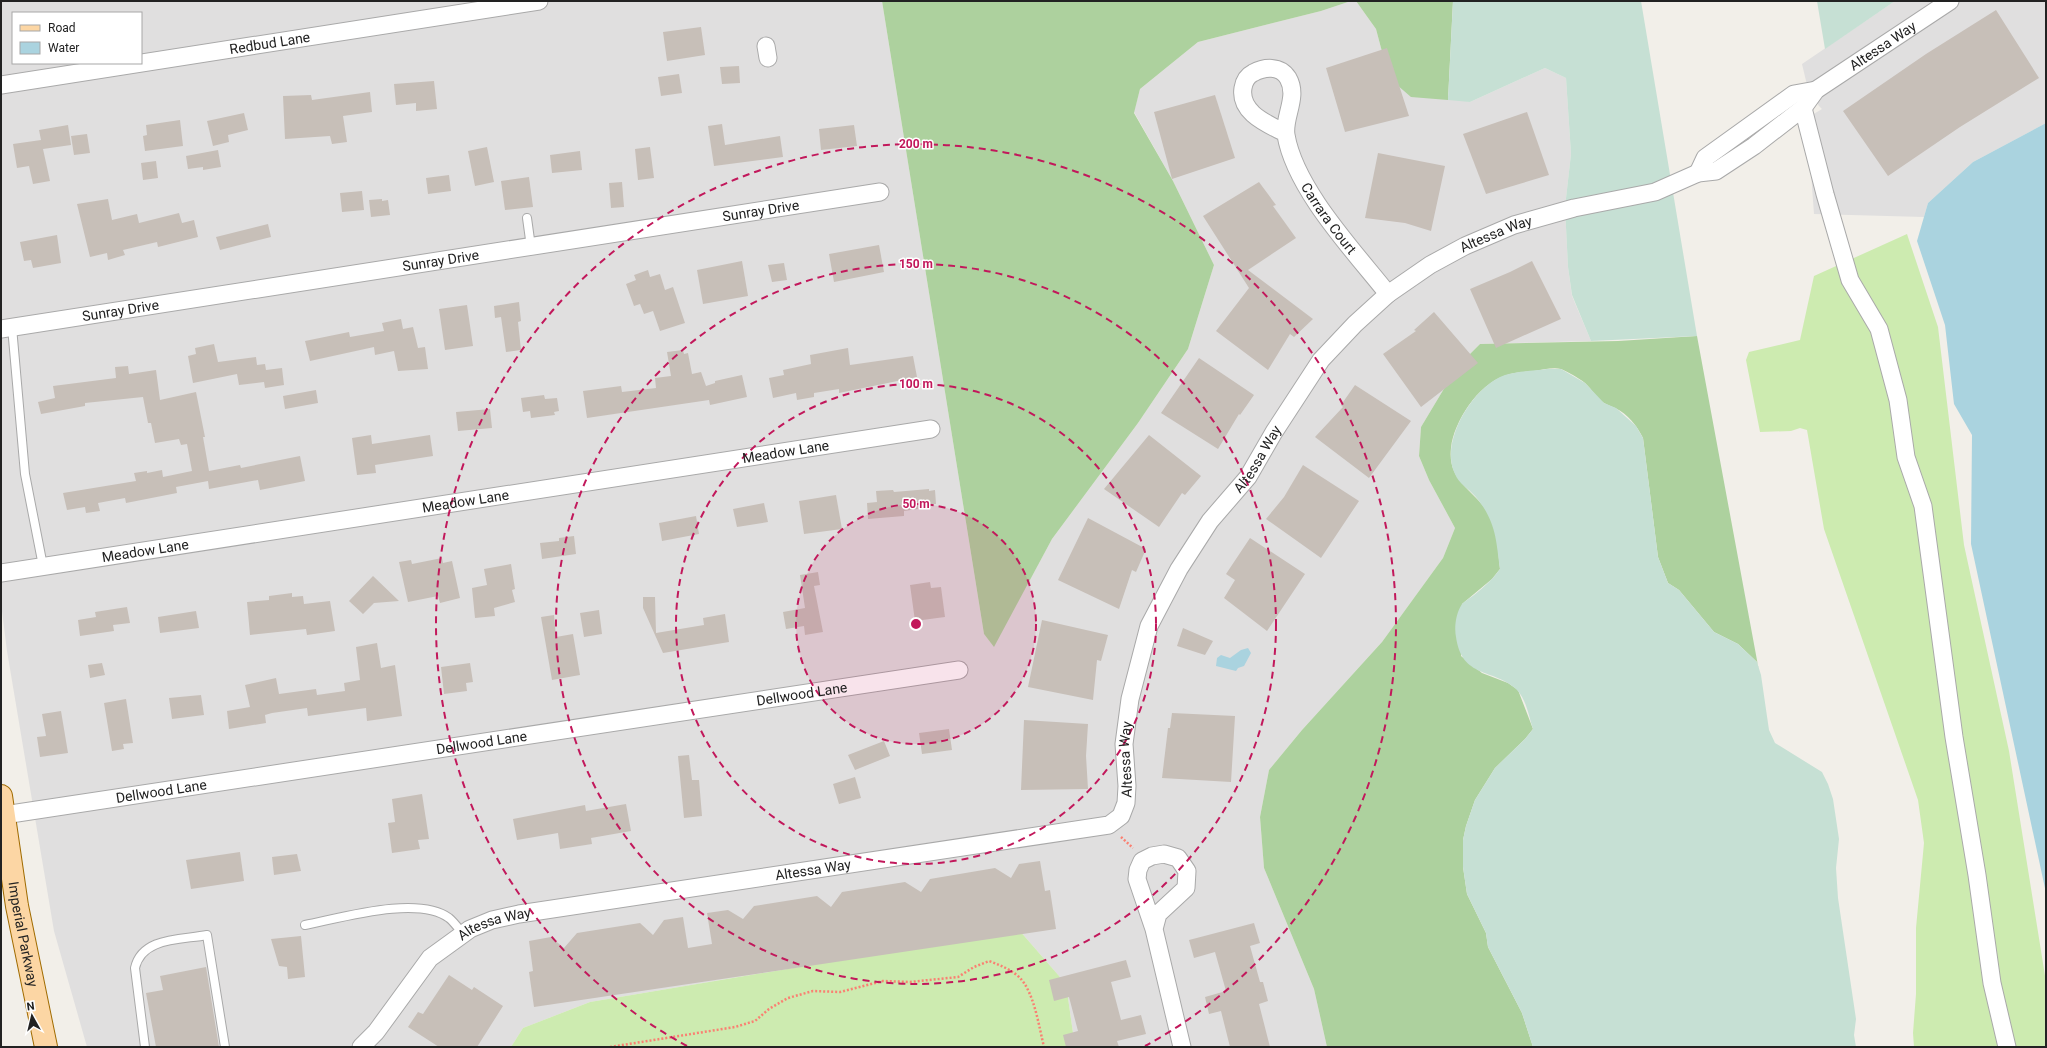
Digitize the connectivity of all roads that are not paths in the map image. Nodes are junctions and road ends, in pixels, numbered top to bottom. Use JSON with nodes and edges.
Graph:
{"nodes":[{"id":1,"x":539,"y":1,"type":"edge"},
{"id":2,"x":1950,"y":1,"type":"edge"},
{"id":3,"x":142,"y":63,"type":"edge"},
{"id":4,"x":136,"y":64,"type":"edge"},
{"id":5,"x":1,"y":85,"type":"edge"},
{"id":6,"x":1816,"y":90,"type":"junction"},
{"id":7,"x":1803,"y":108,"type":"junction"},
{"id":8,"x":1285,"y":133,"type":"dead end"},
{"id":9,"x":1698,"y":173,"type":"junction"},
{"id":10,"x":880,"y":192,"type":"dead end"},
{"id":11,"x":527,"y":218,"type":"dead end"},
{"id":12,"x":532,"y":247,"type":"junction"},
{"id":13,"x":1388,"y":294,"type":"junction"},
{"id":14,"x":6,"y":328,"type":"edge"},
{"id":15,"x":931,"y":429,"type":"dead end"},
{"id":16,"x":43,"y":566,"type":"junction"},
{"id":17,"x":1,"y":572,"type":"edge"},
{"id":18,"x":959,"y":670,"type":"dead end"},
{"id":19,"x":3,"y":806,"type":"edge"},
{"id":20,"x":305,"y":924,"type":"dead end"},
{"id":21,"x":1154,"y":929,"type":"junction"},
{"id":22,"x":463,"y":934,"type":"junction"},
{"id":23,"x":46,"y":1047,"type":"edge"},
{"id":24,"x":144,"y":1047,"type":"edge"},
{"id":25,"x":225,"y":1047,"type":"edge"},
{"id":26,"x":361,"y":1047,"type":"edge"},
{"id":27,"x":1182,"y":1047,"type":"edge"},
{"id":28,"x":2007,"y":1047,"type":"edge"}],
"edges":[{"from":1,"to":3,"type":"street","name":"Redbud Lane"},
{"from":2,"to":6,"type":"street","name":"Altessa Way"},
{"from":4,"to":5,"type":"street","name":"Redbud Lane"},
{"from":6,"to":7,"type":"street","name":"Altessa Way"},
{"from":6,"to":9,"type":"street","name":"Altessa Way"},
{"from":7,"to":9,"type":"street","name":"Altessa Way"},
{"from":7,"to":28,"type":"street"},
{"from":8,"to":13,"type":"street","name":"Carrara Court"},
{"from":9,"to":13,"type":"street","name":"Altessa Way"},
{"from":10,"to":12,"type":"street","name":"Sunray Drive"},
{"from":11,"to":12,"type":"lane"},
{"from":12,"to":14,"type":"street","name":"Sunray Drive"},
{"from":13,"to":22,"type":"street","name":"Altessa Way"},
{"from":14,"to":16,"type":"lane"},
{"from":15,"to":16,"type":"street","name":"Meadow Lane"},
{"from":16,"to":17,"type":"street","name":"Meadow Lane"},
{"from":18,"to":19,"type":"street","name":"Dellwood Lane"},
{"from":19,"to":23,"type":"main road","name":"Imperial Parkway"},
{"from":20,"to":22,"type":"lane"},
{"from":21,"to":21,"type":"street"},
{"from":21,"to":27,"type":"street"},
{"from":22,"to":26,"type":"street","name":"Altessa Way"},
{"from":24,"to":25,"type":"lane"}]}
